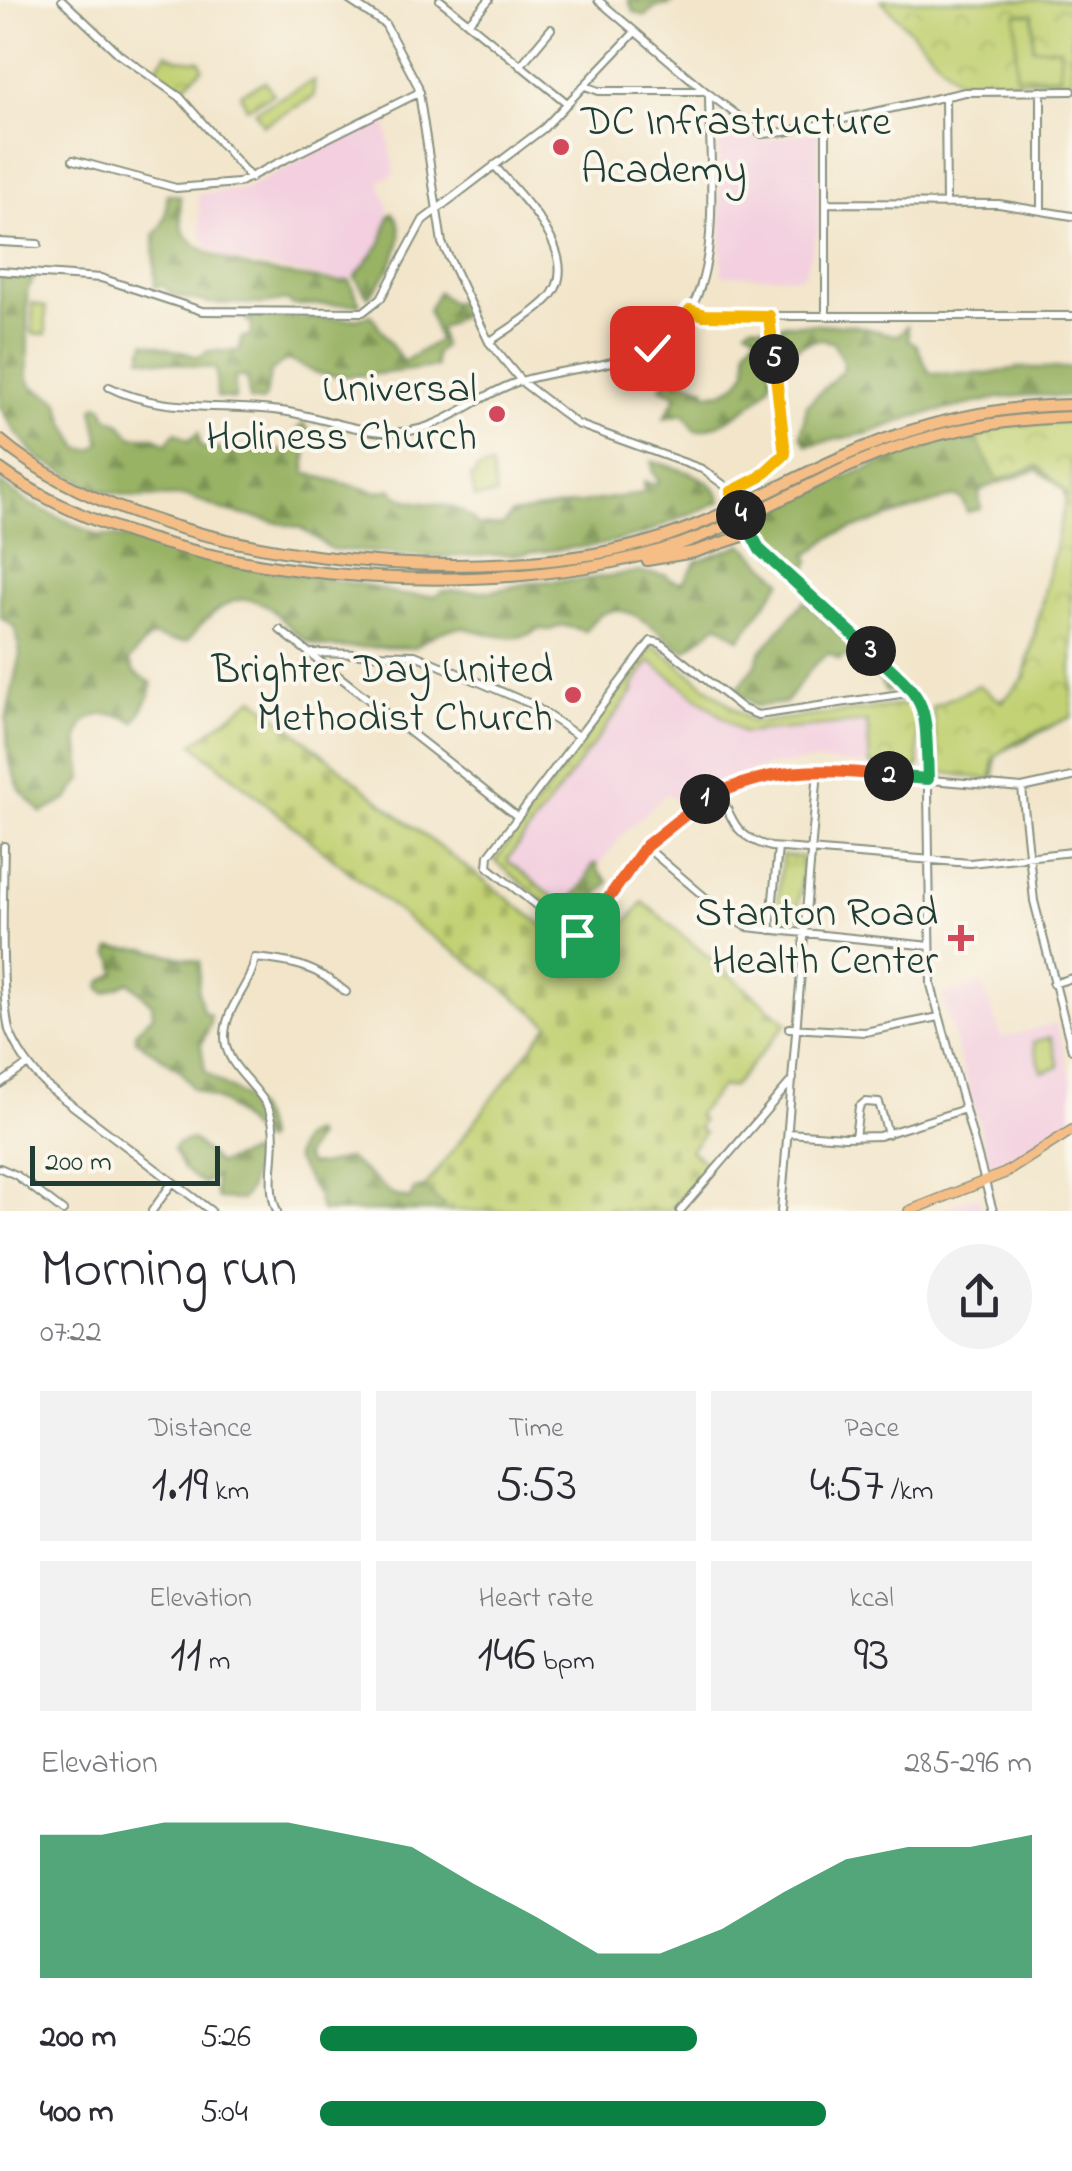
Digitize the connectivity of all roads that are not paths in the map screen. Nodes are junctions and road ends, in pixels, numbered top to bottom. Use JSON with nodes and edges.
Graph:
{"nodes":[{"id":1,"x":62,"y":0,"type":"edge"},
{"id":2,"x":349,"y":0,"type":"edge"},
{"id":3,"x":440,"y":0,"type":"edge"},
{"id":4,"x":489,"y":0,"type":"edge"},
{"id":5,"x":598,"y":0,"type":"edge"},
{"id":6,"x":468,"y":23,"type":"junction"},
{"id":7,"x":551,"y":28,"type":"dead end"},
{"id":8,"x":634,"y":33,"type":"junction"},
{"id":9,"x":520,"y":66,"type":"junction"},
{"id":10,"x":585,"y":86,"type":"junction"},
{"id":11,"x":1040,"y":91,"type":"junction"},
{"id":12,"x":1072,"y":91,"type":"edge"},
{"id":13,"x":420,"y":92,"type":"junction"},
{"id":14,"x":707,"y":93,"type":"junction"},
{"id":15,"x":945,"y":96,"type":"junction"},
{"id":16,"x":567,"y":104,"type":"junction"},
{"id":17,"x":826,"y":123,"type":"junction"},
{"id":18,"x":73,"y":160,"type":"dead end"},
{"id":19,"x":494,"y":165,"type":"junction"},
{"id":20,"x":251,"y":178,"type":"junction"},
{"id":21,"x":826,"y":203,"type":"junction"},
{"id":22,"x":946,"y":204,"type":"junction"},
{"id":23,"x":437,"y":208,"type":"junction"},
{"id":24,"x":1040,"y":210,"type":"junction"},
{"id":25,"x":1072,"y":216,"type":"edge"},
{"id":26,"x":0,"y":242,"type":"edge"},
{"id":27,"x":38,"y":244,"type":"dead end"},
{"id":28,"x":0,"y":270,"type":"edge"},
{"id":29,"x":690,"y":310,"type":"junction"},
{"id":30,"x":769,"y":316,"type":"junction"},
{"id":31,"x":826,"y":316,"type":"junction"},
{"id":32,"x":1072,"y":316,"type":"edge"},
{"id":33,"x":489,"y":342,"type":"junction"},
{"id":34,"x":522,"y":382,"type":"junction"},
{"id":35,"x":109,"y":387,"type":"dead end"},
{"id":36,"x":1072,"y":405,"type":"edge"},
{"id":37,"x":1072,"y":417,"type":"edge"},
{"id":38,"x":0,"y":440,"type":"edge"},
{"id":39,"x":0,"y":469,"type":"edge"},
{"id":40,"x":731,"y":492,"type":"junction"},
{"id":41,"x":738,"y":506,"type":"junction"},
{"id":42,"x":742,"y":518,"type":"junction"},
{"id":43,"x":750,"y":534,"type":"junction"},
{"id":44,"x":611,"y":563,"type":"junction"},
{"id":45,"x":280,"y":630,"type":"dead end"},
{"id":46,"x":312,"y":654,"type":"junction"},
{"id":47,"x":914,"y":692,"type":"junction"},
{"id":48,"x":578,"y":736,"type":"junction"},
{"id":49,"x":818,"y":770,"type":"junction"},
{"id":50,"x":1072,"y":777,"type":"edge"},
{"id":51,"x":928,"y":779,"type":"junction"},
{"id":52,"x":1022,"y":788,"type":"junction"},
{"id":53,"x":720,"y":792,"type":"junction"},
{"id":54,"x":518,"y":817,"type":"junction"},
{"id":55,"x":4,"y":846,"type":"dead end"},
{"id":56,"x":646,"y":846,"type":"junction"},
{"id":57,"x":778,"y":848,"type":"junction"},
{"id":58,"x":813,"y":850,"type":"junction"},
{"id":59,"x":1072,"y":852,"type":"edge"},
{"id":60,"x":2,"y":856,"type":"edge"},
{"id":61,"x":1028,"y":859,"type":"junction"},
{"id":62,"x":929,"y":862,"type":"junction"},
{"id":63,"x":770,"y":930,"type":"junction"},
{"id":64,"x":806,"y":934,"type":"junction"},
{"id":65,"x":930,"y":946,"type":"junction"},
{"id":66,"x":1072,"y":978,"type":"edge"},
{"id":67,"x":1053,"y":984,"type":"junction"},
{"id":68,"x":346,"y":992,"type":"dead end"},
{"id":69,"x":939,"y":1016,"type":"junction"},
{"id":70,"x":793,"y":1028,"type":"junction"},
{"id":71,"x":1072,"y":1050,"type":"edge"},
{"id":72,"x":27,"y":1065,"type":"junction"},
{"id":73,"x":793,"y":1079,"type":"junction"},
{"id":74,"x":0,"y":1084,"type":"edge"},
{"id":75,"x":965,"y":1108,"type":"junction"},
{"id":76,"x":1072,"y":1130,"type":"edge"},
{"id":77,"x":788,"y":1133,"type":"junction"},
{"id":78,"x":888,"y":1134,"type":"junction"},
{"id":79,"x":855,"y":1137,"type":"junction"},
{"id":80,"x":0,"y":1168,"type":"edge"},
{"id":81,"x":985,"y":1181,"type":"junction"},
{"id":82,"x":173,"y":1182,"type":"junction"},
{"id":83,"x":63,"y":1211,"type":"edge"},
{"id":84,"x":152,"y":1211,"type":"edge"},
{"id":85,"x":211,"y":1211,"type":"edge"},
{"id":86,"x":278,"y":1211,"type":"edge"},
{"id":87,"x":680,"y":1211,"type":"edge"},
{"id":88,"x":781,"y":1211,"type":"edge"},
{"id":89,"x":909,"y":1211,"type":"edge"},
{"id":90,"x":993,"y":1211,"type":"edge"}],
"edges":[{"from":1,"to":20,"type":"street"},
{"from":2,"to":13,"type":"street"},
{"from":3,"to":6,"type":"street"},
{"from":4,"to":6,"type":"street"},
{"from":5,"to":8,"type":"street"},
{"from":6,"to":9,"type":"street"},
{"from":7,"to":9,"type":"street"},
{"from":8,"to":10,"type":"street"},
{"from":8,"to":14,"type":"street"},
{"from":9,"to":16,"type":"street"},
{"from":10,"to":14,"type":"street"},
{"from":10,"to":16,"type":"street"},
{"from":11,"to":12,"type":"street"},
{"from":11,"to":15,"type":"street"},
{"from":11,"to":24,"type":"street"},
{"from":13,"to":20,"type":"street"},
{"from":13,"to":23,"type":"street"},
{"from":14,"to":17,"type":"street"},
{"from":14,"to":29,"type":"street"},
{"from":15,"to":17,"type":"street"},
{"from":15,"to":22,"type":"street"},
{"from":16,"to":19,"type":"street"},
{"from":17,"to":21,"type":"street"},
{"from":18,"to":20,"type":"street"},
{"from":19,"to":23,"type":"street"},
{"from":19,"to":33,"type":"street"},
{"from":21,"to":22,"type":"street"},
{"from":21,"to":31,"type":"street"},
{"from":22,"to":24,"type":"street"},
{"from":23,"to":28,"type":"street"},
{"from":23,"to":33,"type":"street"},
{"from":24,"to":25,"type":"street"},
{"from":26,"to":27,"type":"street"},
{"from":29,"to":30,"type":"street"},
{"from":29,"to":34,"type":"street"},
{"from":30,"to":31,"type":"street"},
{"from":30,"to":40,"type":"street"},
{"from":31,"to":32,"type":"street"},
{"from":33,"to":34,"type":"street"},
{"from":34,"to":35,"type":"street"},
{"from":34,"to":40,"type":"street"},
{"from":36,"to":41,"type":"highway"},
{"from":37,"to":42,"type":"highway"},
{"from":38,"to":41,"type":"highway"},
{"from":39,"to":44,"type":"highway"},
{"from":40,"to":41,"type":"street"},
{"from":41,"to":42,"type":"street"},
{"from":42,"to":43,"type":"street"},
{"from":42,"to":44,"type":"highway"},
{"from":43,"to":44,"type":"highway"},
{"from":43,"to":47,"type":"street"},
{"from":45,"to":46,"type":"street"},
{"from":46,"to":48,"type":"street"},
{"from":46,"to":54,"type":"street"},
{"from":47,"to":48,"type":"street"},
{"from":47,"to":51,"type":"street"},
{"from":48,"to":54,"type":"street"},
{"from":49,"to":51,"type":"street"},
{"from":49,"to":53,"type":"street"},
{"from":49,"to":58,"type":"street"},
{"from":50,"to":52,"type":"street"},
{"from":51,"to":52,"type":"street"},
{"from":51,"to":62,"type":"street"},
{"from":52,"to":61,"type":"street"},
{"from":53,"to":56,"type":"street"},
{"from":53,"to":57,"type":"street"},
{"from":54,"to":56,"type":"street"},
{"from":55,"to":60,"type":"street"},
{"from":56,"to":63,"type":"street"},
{"from":57,"to":58,"type":"street"},
{"from":57,"to":63,"type":"street"},
{"from":58,"to":62,"type":"street"},
{"from":58,"to":64,"type":"street"},
{"from":59,"to":61,"type":"street"},
{"from":60,"to":72,"type":"street"},
{"from":61,"to":62,"type":"street"},
{"from":61,"to":67,"type":"street"},
{"from":62,"to":65,"type":"street"},
{"from":63,"to":64,"type":"street"},
{"from":64,"to":65,"type":"street"},
{"from":64,"to":70,"type":"street"},
{"from":65,"to":69,"type":"street"},
{"from":66,"to":67,"type":"street"},
{"from":67,"to":71,"type":"street"},
{"from":68,"to":86,"type":"street"},
{"from":69,"to":70,"type":"street"},
{"from":69,"to":75,"type":"street"},
{"from":70,"to":73,"type":"street"},
{"from":72,"to":74,"type":"street"},
{"from":72,"to":82,"type":"street"},
{"from":73,"to":77,"type":"street"},
{"from":73,"to":87,"type":"street"},
{"from":75,"to":78,"type":"street"},
{"from":75,"to":81,"type":"street"},
{"from":76,"to":81,"type":"main road"},
{"from":77,"to":79,"type":"street"},
{"from":77,"to":88,"type":"street"},
{"from":78,"to":79,"type":"street"},
{"from":78,"to":79,"type":"street"},
{"from":80,"to":83,"type":"street"},
{"from":81,"to":89,"type":"main road"},
{"from":81,"to":90,"type":"street"},
{"from":82,"to":84,"type":"street"},
{"from":82,"to":85,"type":"street"}]}
